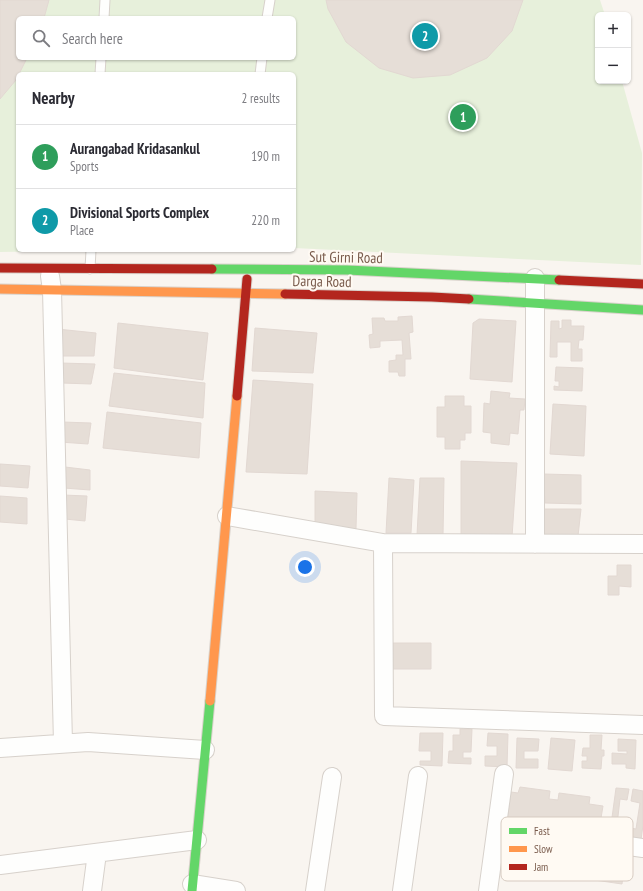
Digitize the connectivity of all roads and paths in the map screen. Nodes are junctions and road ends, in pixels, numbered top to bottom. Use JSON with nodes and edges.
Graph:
{"nodes":[{"id":1,"x":106,"y":0,"type":"edge"},
{"id":2,"x":270,"y":0,"type":"edge"},
{"id":3,"x":104,"y":16,"type":"edge"},
{"id":4,"x":267,"y":16,"type":"edge"},
{"id":5,"x":102,"y":60,"type":"edge"},
{"id":6,"x":262,"y":60,"type":"edge"},
{"id":7,"x":100,"y":72,"type":"edge"},
{"id":8,"x":260,"y":72,"type":"edge"},
{"id":9,"x":91,"y":252,"type":"edge"},
{"id":10,"x":0,"y":268,"type":"edge"},
{"id":11,"x":49,"y":269,"type":"junction"},
{"id":12,"x":248,"y":270,"type":"junction"},
{"id":13,"x":535,"y":278,"type":"junction"},
{"id":14,"x":90,"y":280,"type":"junction"},
{"id":15,"x":643,"y":284,"type":"edge"},
{"id":16,"x":0,"y":289,"type":"edge"},
{"id":17,"x":52,"y":290,"type":"junction"},
{"id":18,"x":246,"y":293,"type":"junction"},
{"id":19,"x":535,"y":302,"type":"junction"},
{"id":20,"x":643,"y":310,"type":"edge"},
{"id":21,"x":227,"y":516,"type":"junction"},
{"id":22,"x":383,"y":543,"type":"junction"},
{"id":23,"x":535,"y":544,"type":"junction"},
{"id":24,"x":643,"y":544,"type":"edge"},
{"id":25,"x":643,"y":725,"type":"edge"},
{"id":26,"x":63,"y":743,"type":"junction"},
{"id":27,"x":0,"y":748,"type":"edge"},
{"id":28,"x":205,"y":750,"type":"junction"},
{"id":29,"x":504,"y":774,"type":"dead end"},
{"id":30,"x":418,"y":776,"type":"dead end"},
{"id":31,"x":332,"y":777,"type":"dead end"},
{"id":32,"x":497,"y":827,"type":"junction"},
{"id":33,"x":501,"y":828,"type":"edge"},
{"id":34,"x":197,"y":840,"type":"junction"},
{"id":35,"x":633,"y":847,"type":"edge"},
{"id":36,"x":643,"y":848,"type":"edge"},
{"id":37,"x":97,"y":853,"type":"junction"},
{"id":38,"x":0,"y":865,"type":"edge"},
{"id":39,"x":192,"y":888,"type":"edge"},
{"id":40,"x":92,"y":891,"type":"edge"},
{"id":41,"x":236,"y":891,"type":"edge"},
{"id":42,"x":315,"y":891,"type":"edge"},
{"id":43,"x":402,"y":891,"type":"edge"},
{"id":44,"x":488,"y":891,"type":"edge"}],
"edges":[{"from":1,"to":3,"type":"lane"},
{"from":2,"to":4,"type":"lane"},
{"from":5,"to":7,"type":"lane"},
{"from":6,"to":8,"type":"lane"},
{"from":9,"to":14,"type":"lane"},
{"from":10,"to":11,"type":"main road","name":"Sut Girni Road"},
{"from":11,"to":14,"type":"main road","name":"Sut Girni Road"},
{"from":11,"to":17,"type":"street"},
{"from":12,"to":13,"type":"main road","name":"Sut Girni Road"},
{"from":12,"to":14,"type":"main road","name":"Sut Girni Road"},
{"from":12,"to":18,"type":"main road"},
{"from":13,"to":15,"type":"main road","name":"Sut Girni Road"},
{"from":13,"to":19,"type":"street"},
{"from":14,"to":17,"type":"main road","name":"Darga Road"},
{"from":14,"to":18,"type":"main road","name":"Darga Road"},
{"from":16,"to":17,"type":"main road","name":"Darga Road"},
{"from":17,"to":26,"type":"street"},
{"from":18,"to":19,"type":"main road","name":"Darga Road"},
{"from":18,"to":21,"type":"main road"},
{"from":19,"to":20,"type":"main road","name":"Darga Road"},
{"from":19,"to":23,"type":"street"},
{"from":21,"to":22,"type":"street"},
{"from":21,"to":28,"type":"main road"},
{"from":22,"to":23,"type":"street"},
{"from":22,"to":25,"type":"street"},
{"from":23,"to":24,"type":"street"},
{"from":26,"to":27,"type":"street"},
{"from":26,"to":28,"type":"street"},
{"from":28,"to":34,"type":"main road"},
{"from":29,"to":32,"type":"street"},
{"from":30,"to":43,"type":"street"},
{"from":31,"to":42,"type":"street"},
{"from":32,"to":33,"type":"street"},
{"from":32,"to":44,"type":"street"},
{"from":34,"to":37,"type":"street"},
{"from":34,"to":39,"type":"main road"},
{"from":35,"to":36,"type":"street"},
{"from":37,"to":38,"type":"street"},
{"from":37,"to":40,"type":"street"},
{"from":39,"to":41,"type":"street"}]}
